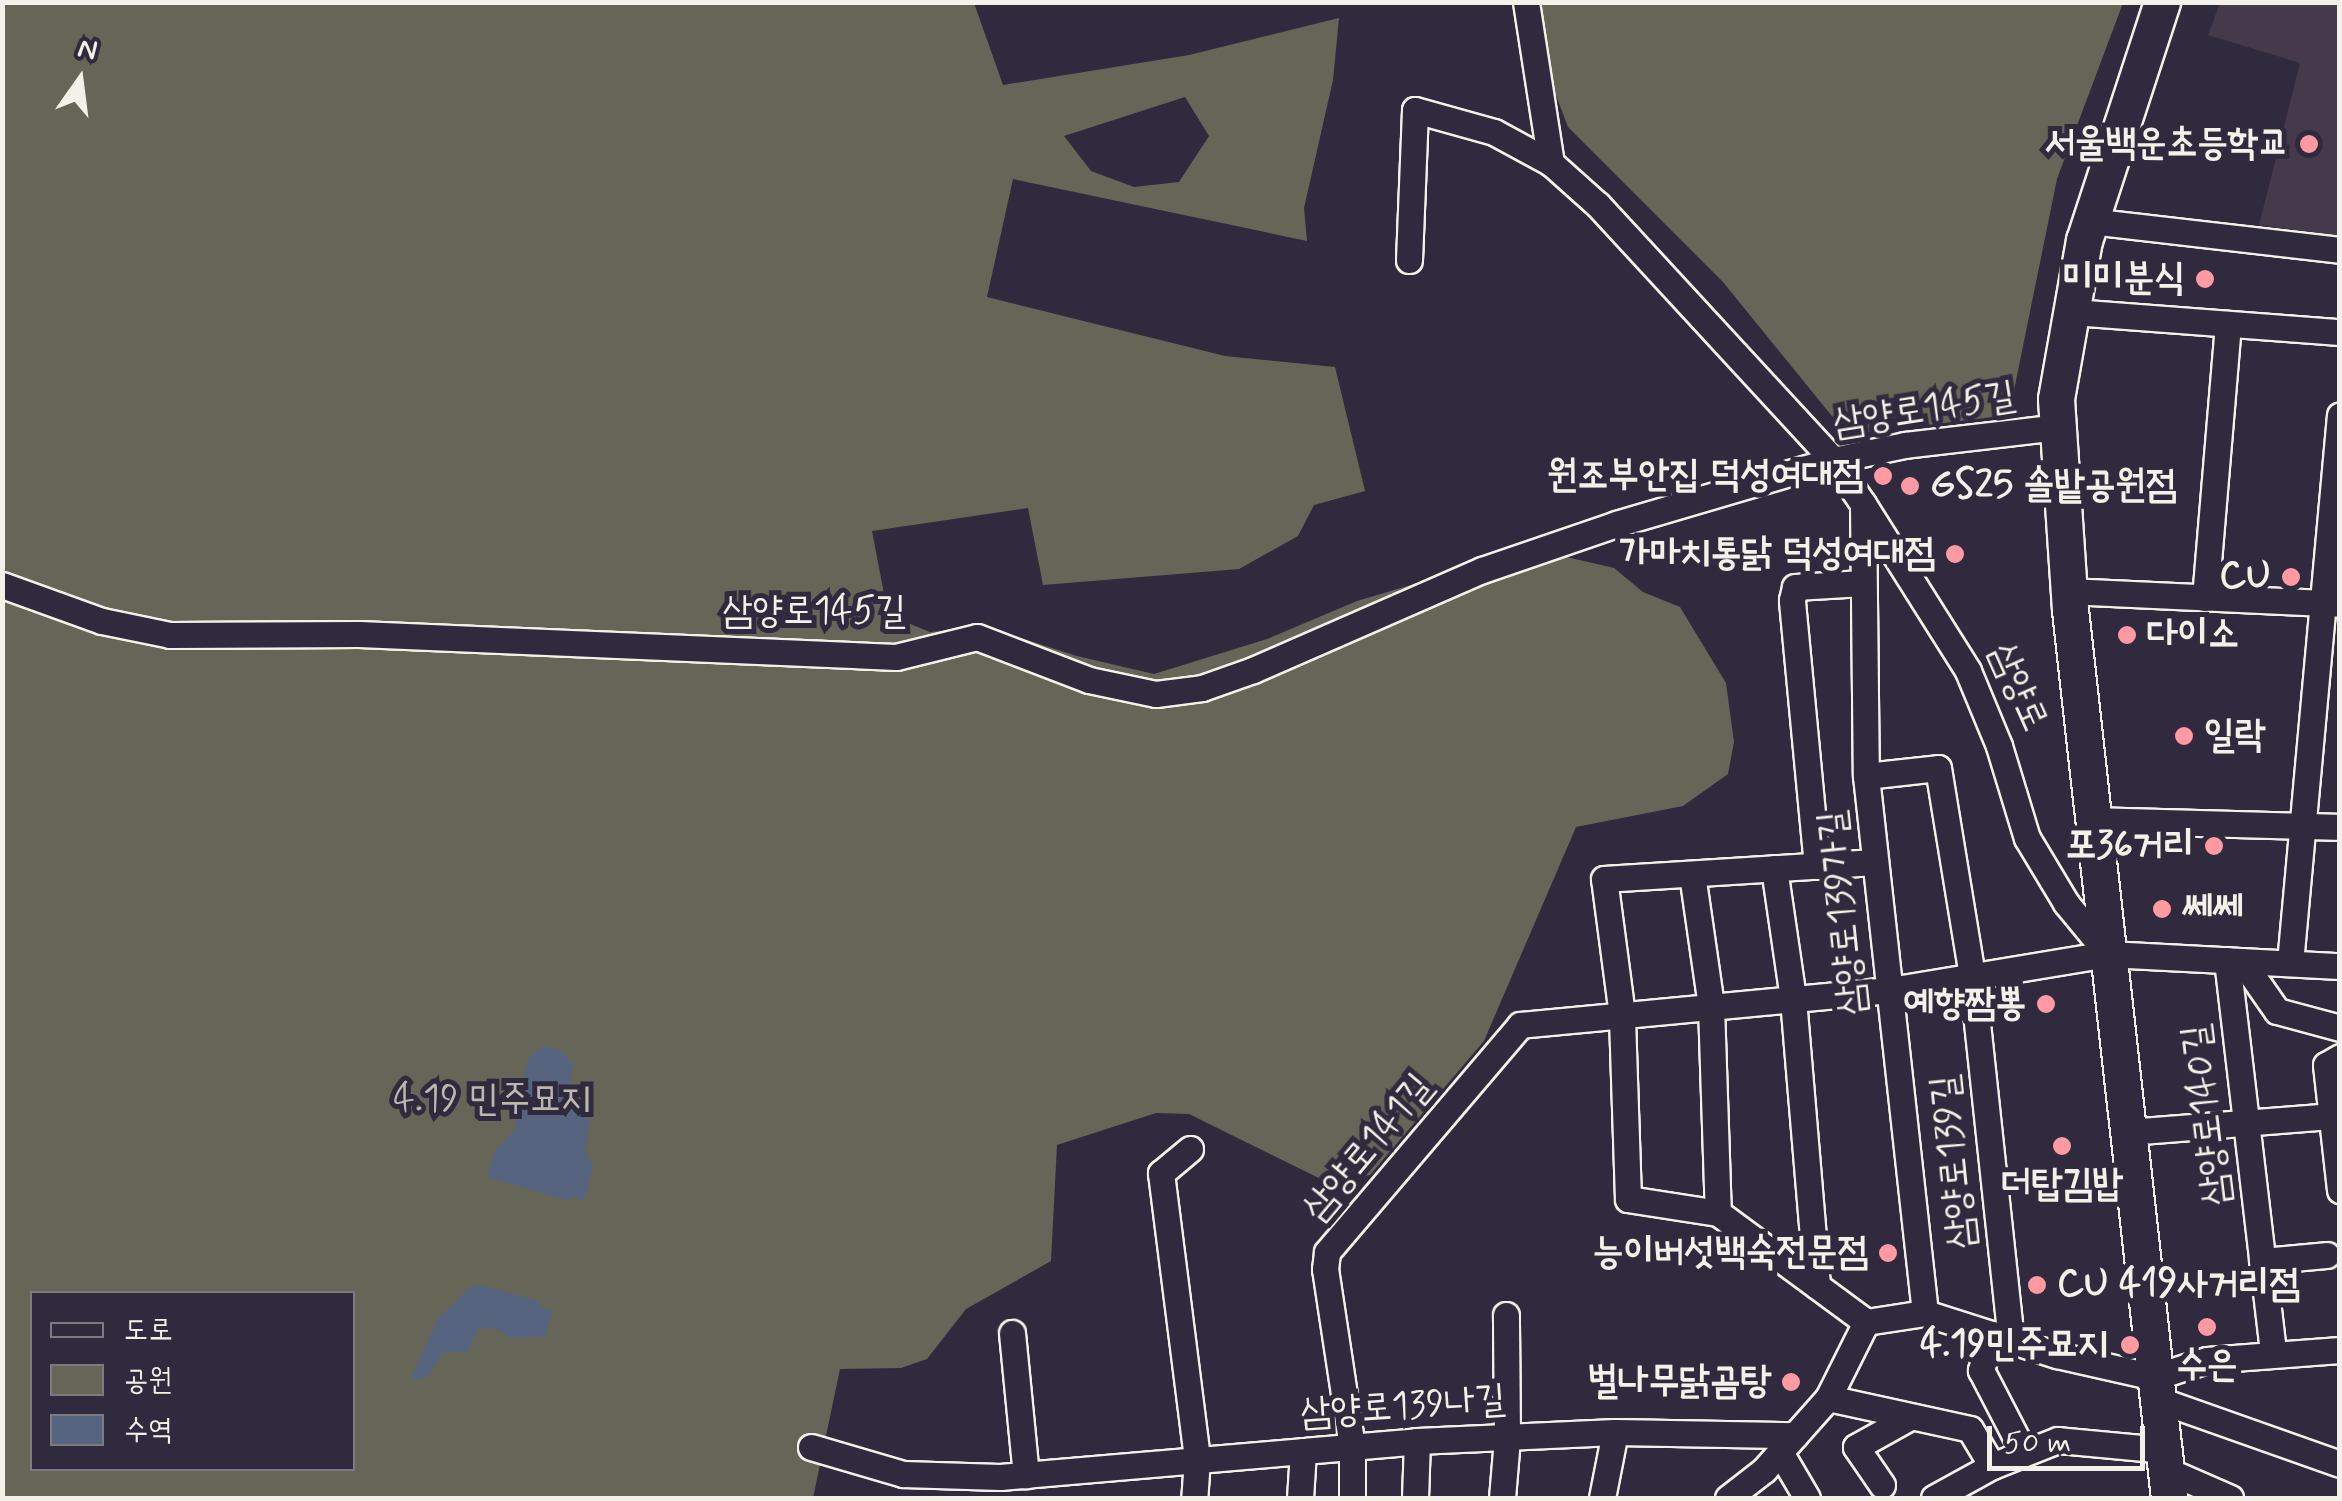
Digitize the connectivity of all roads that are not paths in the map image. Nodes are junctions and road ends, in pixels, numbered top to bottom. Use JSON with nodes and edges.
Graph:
{"nodes":[{"id":1,"x":1526,"y":2,"type":"edge"},
{"id":2,"x":2162,"y":2,"type":"edge"},
{"id":3,"x":1551,"y":163,"type":"junction"},
{"id":4,"x":2090,"y":221,"type":"junction"},
{"id":5,"x":2340,"y":250,"type":"edge"},
{"id":6,"x":1409,"y":260,"type":"dead end"},
{"id":7,"x":2072,"y":312,"type":"junction"},
{"id":8,"x":2228,"y":324,"type":"junction"},
{"id":9,"x":2340,"y":332,"type":"edge"},
{"id":10,"x":2340,"y":415,"type":"edge"},
{"id":11,"x":2058,"y":427,"type":"junction"},
{"id":12,"x":1833,"y":460,"type":"junction"},
{"id":13,"x":1863,"y":504,"type":"junction"},
{"id":14,"x":1863,"y":583,"type":"junction"},
{"id":15,"x":2,"y":585,"type":"edge"},
{"id":16,"x":2069,"y":592,"type":"junction"},
{"id":17,"x":2205,"y":598,"type":"junction"},
{"id":18,"x":2330,"y":604,"type":"edge"},
{"id":19,"x":1866,"y":776,"type":"junction"},
{"id":20,"x":2093,"y":820,"type":"junction"},
{"id":21,"x":2304,"y":825,"type":"junction"},
{"id":22,"x":2340,"y":827,"type":"edge"},
{"id":23,"x":1874,"y":862,"type":"junction"},
{"id":24,"x":1817,"y":866,"type":"junction"},
{"id":25,"x":1774,"y":868,"type":"junction"},
{"id":26,"x":1692,"y":874,"type":"junction"},
{"id":27,"x":2108,"y":954,"type":"junction"},
{"id":28,"x":2235,"y":960,"type":"junction"},
{"id":29,"x":2290,"y":962,"type":"junction"},
{"id":30,"x":2340,"y":966,"type":"edge"},
{"id":31,"x":1972,"y":976,"type":"junction"},
{"id":32,"x":1890,"y":990,"type":"junction"},
{"id":33,"x":1793,"y":999,"type":"junction"},
{"id":34,"x":1711,"y":1006,"type":"junction"},
{"id":35,"x":1622,"y":1015,"type":"junction"},
{"id":36,"x":2340,"y":1028,"type":"edge"},
{"id":37,"x":2340,"y":1057,"type":"edge"},
{"id":38,"x":2333,"y":1116,"type":"junction"},
{"id":39,"x":2246,"y":1123,"type":"junction"},
{"id":40,"x":2128,"y":1132,"type":"junction"},
{"id":41,"x":1190,"y":1149,"type":"dead end"},
{"id":42,"x":2340,"y":1190,"type":"edge"},
{"id":43,"x":1718,"y":1213,"type":"junction"},
{"id":44,"x":2327,"y":1255,"type":"dead end"},
{"id":45,"x":2262,"y":1261,"type":"junction"},
{"id":46,"x":1817,"y":1286,"type":"junction"},
{"id":47,"x":1925,"y":1314,"type":"junction"},
{"id":48,"x":1506,"y":1315,"type":"dead end"},
{"id":49,"x":1866,"y":1322,"type":"junction"},
{"id":50,"x":1012,"y":1333,"type":"dead end"},
{"id":51,"x":2002,"y":1337,"type":"junction"},
{"id":52,"x":2340,"y":1350,"type":"edge"},
{"id":53,"x":2273,"y":1354,"type":"junction"},
{"id":54,"x":2157,"y":1388,"type":"junction"},
{"id":55,"x":1828,"y":1398,"type":"junction"},
{"id":56,"x":1910,"y":1417,"type":"junction"},
{"id":57,"x":1614,"y":1432,"type":"junction"},
{"id":58,"x":1507,"y":1438,"type":"junction"},
{"id":59,"x":1417,"y":1441,"type":"junction"},
{"id":60,"x":1787,"y":1444,"type":"junction"},
{"id":61,"x":1352,"y":1446,"type":"junction"},
{"id":62,"x":810,"y":1447,"type":"dead end"},
{"id":63,"x":1303,"y":1451,"type":"junction"},
{"id":64,"x":2024,"y":1454,"type":"junction"},
{"id":65,"x":1197,"y":1460,"type":"junction"},
{"id":66,"x":2340,"y":1464,"type":"edge"},
{"id":67,"x":1992,"y":1466,"type":"junction"},
{"id":68,"x":2166,"y":1473,"type":"edge"},
{"id":69,"x":1026,"y":1474,"type":"junction"},
{"id":70,"x":1882,"y":1485,"type":"dead end"},
{"id":71,"x":901,"y":1486,"type":"edge"},
{"id":72,"x":1965,"y":1491,"type":"edge"},
{"id":73,"x":1194,"y":1498,"type":"edge"},
{"id":74,"x":1300,"y":1498,"type":"edge"},
{"id":75,"x":1352,"y":1498,"type":"edge"},
{"id":76,"x":1415,"y":1498,"type":"edge"},
{"id":77,"x":1502,"y":1498,"type":"edge"},
{"id":78,"x":1602,"y":1498,"type":"edge"},
{"id":79,"x":1728,"y":1498,"type":"edge"},
{"id":80,"x":1808,"y":1498,"type":"edge"},
{"id":81,"x":1934,"y":1498,"type":"edge"},
{"id":82,"x":2230,"y":1498,"type":"edge"}],
"edges":[{"from":1,"to":3,"type":"street"},
{"from":2,"to":4,"type":"main road","name":"삼양로"},
{"from":3,"to":6,"type":"street"},
{"from":3,"to":12,"type":"street"},
{"from":4,"to":5,"type":"street"},
{"from":4,"to":7,"type":"main road","name":"삼양로"},
{"from":7,"to":8,"type":"street"},
{"from":7,"to":11,"type":"main road","name":"삼양로"},
{"from":8,"to":9,"type":"street"},
{"from":8,"to":17,"type":"street"},
{"from":10,"to":18,"type":"street"},
{"from":11,"to":12,"type":"street","name":"삼양로145길"},
{"from":11,"to":16,"type":"main road","name":"삼양로"},
{"from":12,"to":13,"type":"street","name":"삼양로"},
{"from":12,"to":15,"type":"street","name":"삼양로145길"},
{"from":13,"to":14,"type":"street","name":"삼양로139가길"},
{"from":13,"to":27,"type":"street","name":"삼양로"},
{"from":14,"to":19,"type":"street","name":"삼양로139가길"},
{"from":14,"to":24,"type":"street"},
{"from":16,"to":17,"type":"street"},
{"from":16,"to":20,"type":"main road","name":"삼양로"},
{"from":17,"to":18,"type":"street"},
{"from":18,"to":21,"type":"street"},
{"from":19,"to":23,"type":"street","name":"삼양로139가길"},
{"from":19,"to":31,"type":"street"},
{"from":20,"to":21,"type":"street"},
{"from":20,"to":27,"type":"main road","name":"삼양로"},
{"from":21,"to":22,"type":"street"},
{"from":21,"to":29,"type":"street"},
{"from":23,"to":24,"type":"street"},
{"from":23,"to":32,"type":"street","name":"삼양로139가길"},
{"from":24,"to":25,"type":"street"},
{"from":25,"to":26,"type":"street"},
{"from":25,"to":33,"type":"street"},
{"from":26,"to":34,"type":"street"},
{"from":26,"to":35,"type":"street"},
{"from":27,"to":28,"type":"street","name":"삼양로141길"},
{"from":27,"to":31,"type":"street","name":"삼양로141길"},
{"from":27,"to":40,"type":"main road","name":"삼양로"},
{"from":28,"to":29,"type":"street","name":"삼양로141길"},
{"from":28,"to":36,"type":"street"},
{"from":28,"to":39,"type":"street","name":"삼양로140길"},
{"from":29,"to":30,"type":"street","name":"삼양로141길"},
{"from":31,"to":32,"type":"street","name":"삼양로141길"},
{"from":31,"to":51,"type":"street","name":"삼양로139길"},
{"from":32,"to":33,"type":"street","name":"삼양로141길"},
{"from":32,"to":47,"type":"street","name":"삼양로139가길"},
{"from":33,"to":34,"type":"street","name":"삼양로141길"},
{"from":33,"to":46,"type":"street"},
{"from":34,"to":35,"type":"street","name":"삼양로141길"},
{"from":34,"to":43,"type":"street"},
{"from":35,"to":43,"type":"street"},
{"from":35,"to":61,"type":"street","name":"삼양로141길"},
{"from":37,"to":38,"type":"street"},
{"from":38,"to":39,"type":"street"},
{"from":38,"to":42,"type":"street"},
{"from":39,"to":40,"type":"street"},
{"from":39,"to":45,"type":"street","name":"삼양로140길"},
{"from":40,"to":54,"type":"main road","name":"삼양로"},
{"from":41,"to":65,"type":"street"},
{"from":43,"to":46,"type":"street"},
{"from":44,"to":45,"type":"street"},
{"from":45,"to":53,"type":"street","name":"삼양로140길"},
{"from":46,"to":49,"type":"street"},
{"from":47,"to":49,"type":"street"},
{"from":47,"to":51,"type":"street"},
{"from":48,"to":58,"type":"street"},
{"from":49,"to":55,"type":"street"},
{"from":50,"to":69,"type":"street"},
{"from":51,"to":54,"type":"street"},
{"from":51,"to":64,"type":"street","name":"삼양로139길"},
{"from":52,"to":53,"type":"street"},
{"from":53,"to":54,"type":"street"},
{"from":54,"to":66,"type":"street"},
{"from":54,"to":68,"type":"main road","name":"삼양로"},
{"from":55,"to":56,"type":"street"},
{"from":55,"to":60,"type":"street"},
{"from":56,"to":67,"type":"street"},
{"from":56,"to":70,"type":"street"},
{"from":57,"to":58,"type":"street","name":"삼양로139나길"},
{"from":57,"to":60,"type":"street","name":"삼양로139나길"},
{"from":57,"to":78,"type":"street"},
{"from":58,"to":59,"type":"street","name":"삼양로139나길"},
{"from":58,"to":77,"type":"street"},
{"from":59,"to":61,"type":"street","name":"삼양로139나길"},
{"from":59,"to":76,"type":"street"},
{"from":60,"to":79,"type":"street"},
{"from":60,"to":80,"type":"street"},
{"from":61,"to":63,"type":"street","name":"삼양로139나길"},
{"from":61,"to":75,"type":"street","name":"삼양로141길"},
{"from":62,"to":71,"type":"street","name":"삼양로139나길"},
{"from":63,"to":65,"type":"street","name":"삼양로139나길"},
{"from":63,"to":74,"type":"street"},
{"from":64,"to":67,"type":"street"},
{"from":64,"to":68,"type":"street"},
{"from":65,"to":69,"type":"street","name":"삼양로139나길"},
{"from":65,"to":73,"type":"street"},
{"from":67,"to":72,"type":"street"},
{"from":68,"to":82,"type":"street"},
{"from":69,"to":71,"type":"street","name":"삼양로139나길"},
{"from":72,"to":81,"type":"street"}]}
